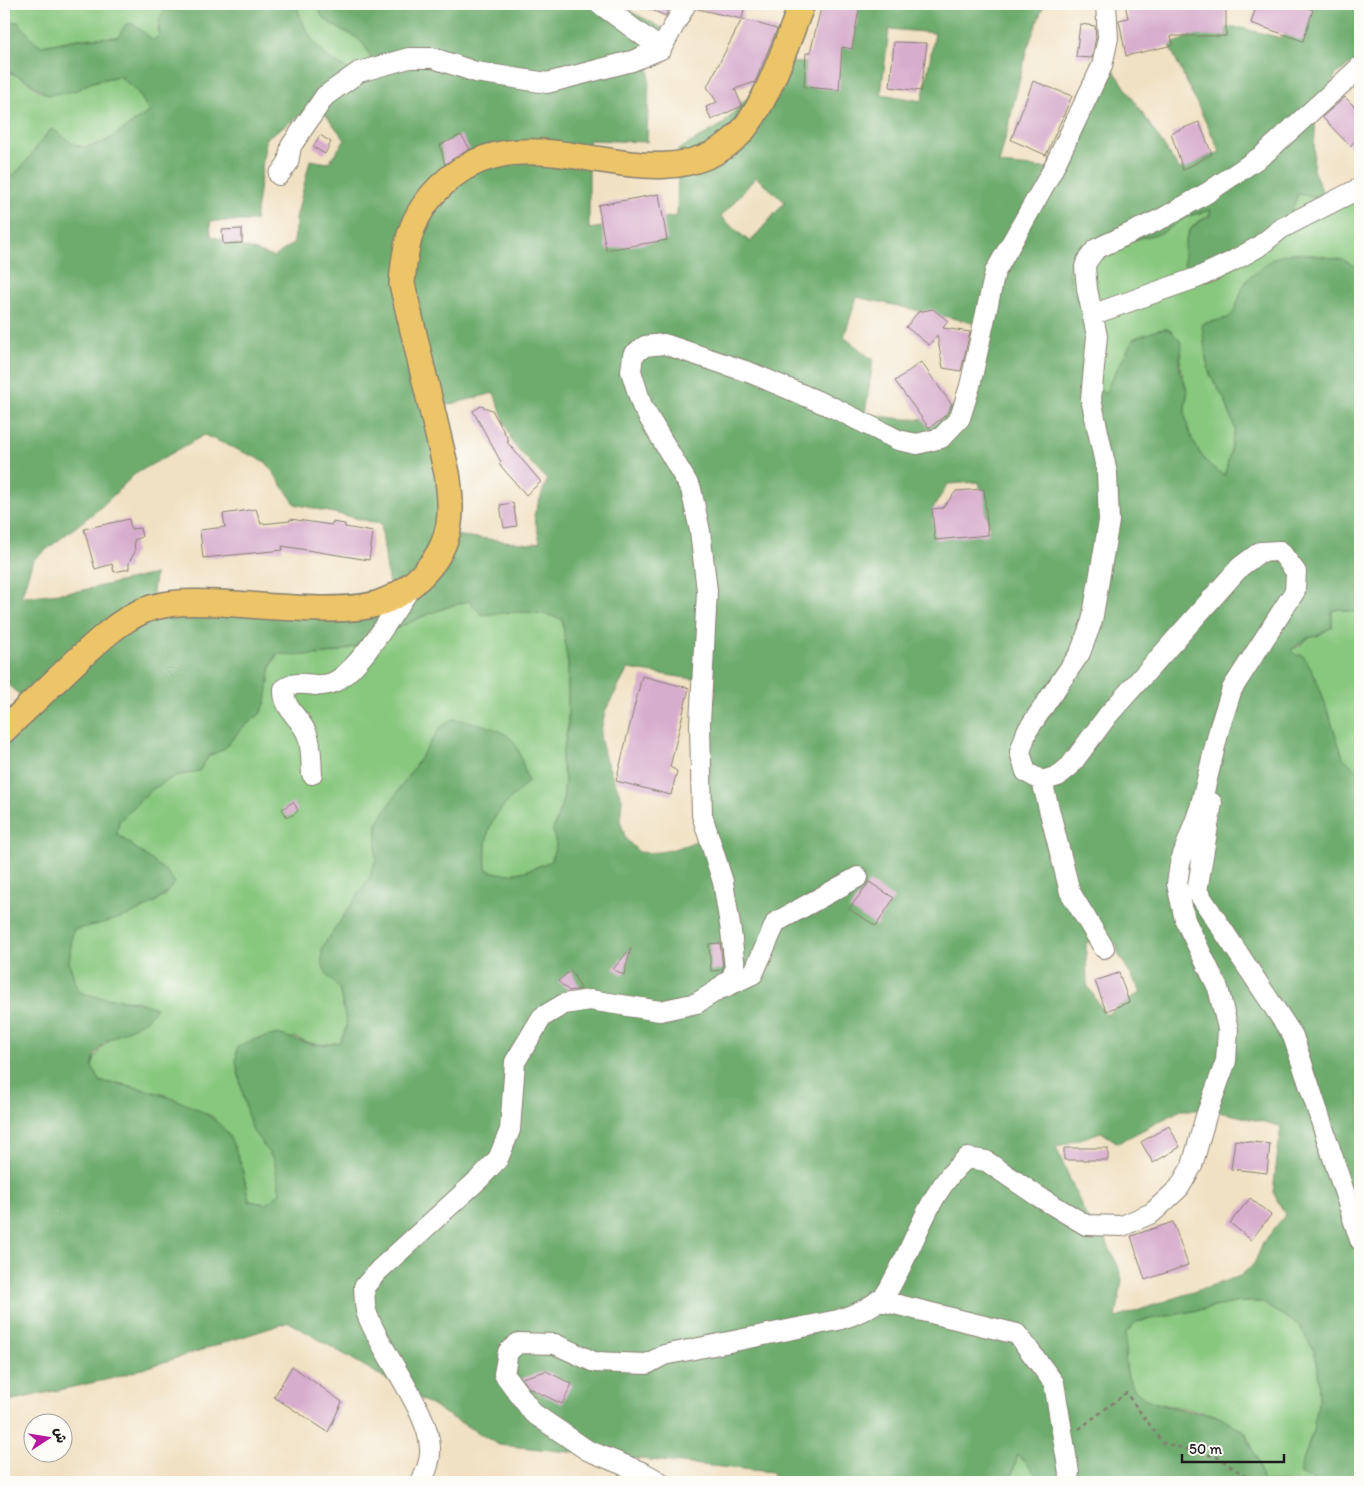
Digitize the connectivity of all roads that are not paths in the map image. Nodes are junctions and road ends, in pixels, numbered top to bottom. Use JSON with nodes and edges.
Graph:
{"nodes":[{"id":1,"x":600,"y":4,"type":"edge"},
{"id":2,"x":686,"y":4,"type":"edge"},
{"id":3,"x":802,"y":4,"type":"edge"},
{"id":4,"x":1106,"y":4,"type":"edge"},
{"id":5,"x":661,"y":49,"type":"junction"},
{"id":6,"x":1360,"y":67,"type":"edge"},
{"id":7,"x":279,"y":175,"type":"dead end"},
{"id":8,"x":1360,"y":188,"type":"edge"},
{"id":9,"x":1094,"y":314,"type":"junction"},
{"id":10,"x":413,"y":585,"type":"junction"},
{"id":11,"x":4,"y":730,"type":"edge"},
{"id":12,"x":1210,"y":769,"type":"junction"},
{"id":13,"x":312,"y":774,"type":"dead end"},
{"id":14,"x":1042,"y":781,"type":"junction"},
{"id":15,"x":858,"y":878,"type":"dead end"},
{"id":16,"x":1104,"y":948,"type":"dead end"},
{"id":17,"x":716,"y":991,"type":"junction"},
{"id":18,"x":1360,"y":1240,"type":"edge"},
{"id":19,"x":878,"y":1300,"type":"junction"},
{"id":20,"x":1070,"y":1473,"type":"dead end"},
{"id":21,"x":421,"y":1482,"type":"edge"},
{"id":22,"x":660,"y":1482,"type":"edge"}],
"edges":[{"from":1,"to":5,"type":"street"},
{"from":2,"to":5,"type":"street"},
{"from":3,"to":10,"type":"main road"},
{"from":4,"to":17,"type":"street"},
{"from":5,"to":7,"type":"street"},
{"from":6,"to":9,"type":"street"},
{"from":8,"to":9,"type":"street"},
{"from":9,"to":14,"type":"street"},
{"from":10,"to":11,"type":"main road"},
{"from":10,"to":13,"type":"street"},
{"from":12,"to":14,"type":"street"},
{"from":12,"to":18,"type":"street"},
{"from":12,"to":19,"type":"street"},
{"from":14,"to":16,"type":"street"},
{"from":15,"to":17,"type":"street"},
{"from":17,"to":21,"type":"street"},
{"from":19,"to":20,"type":"street"},
{"from":19,"to":22,"type":"street"}]}
